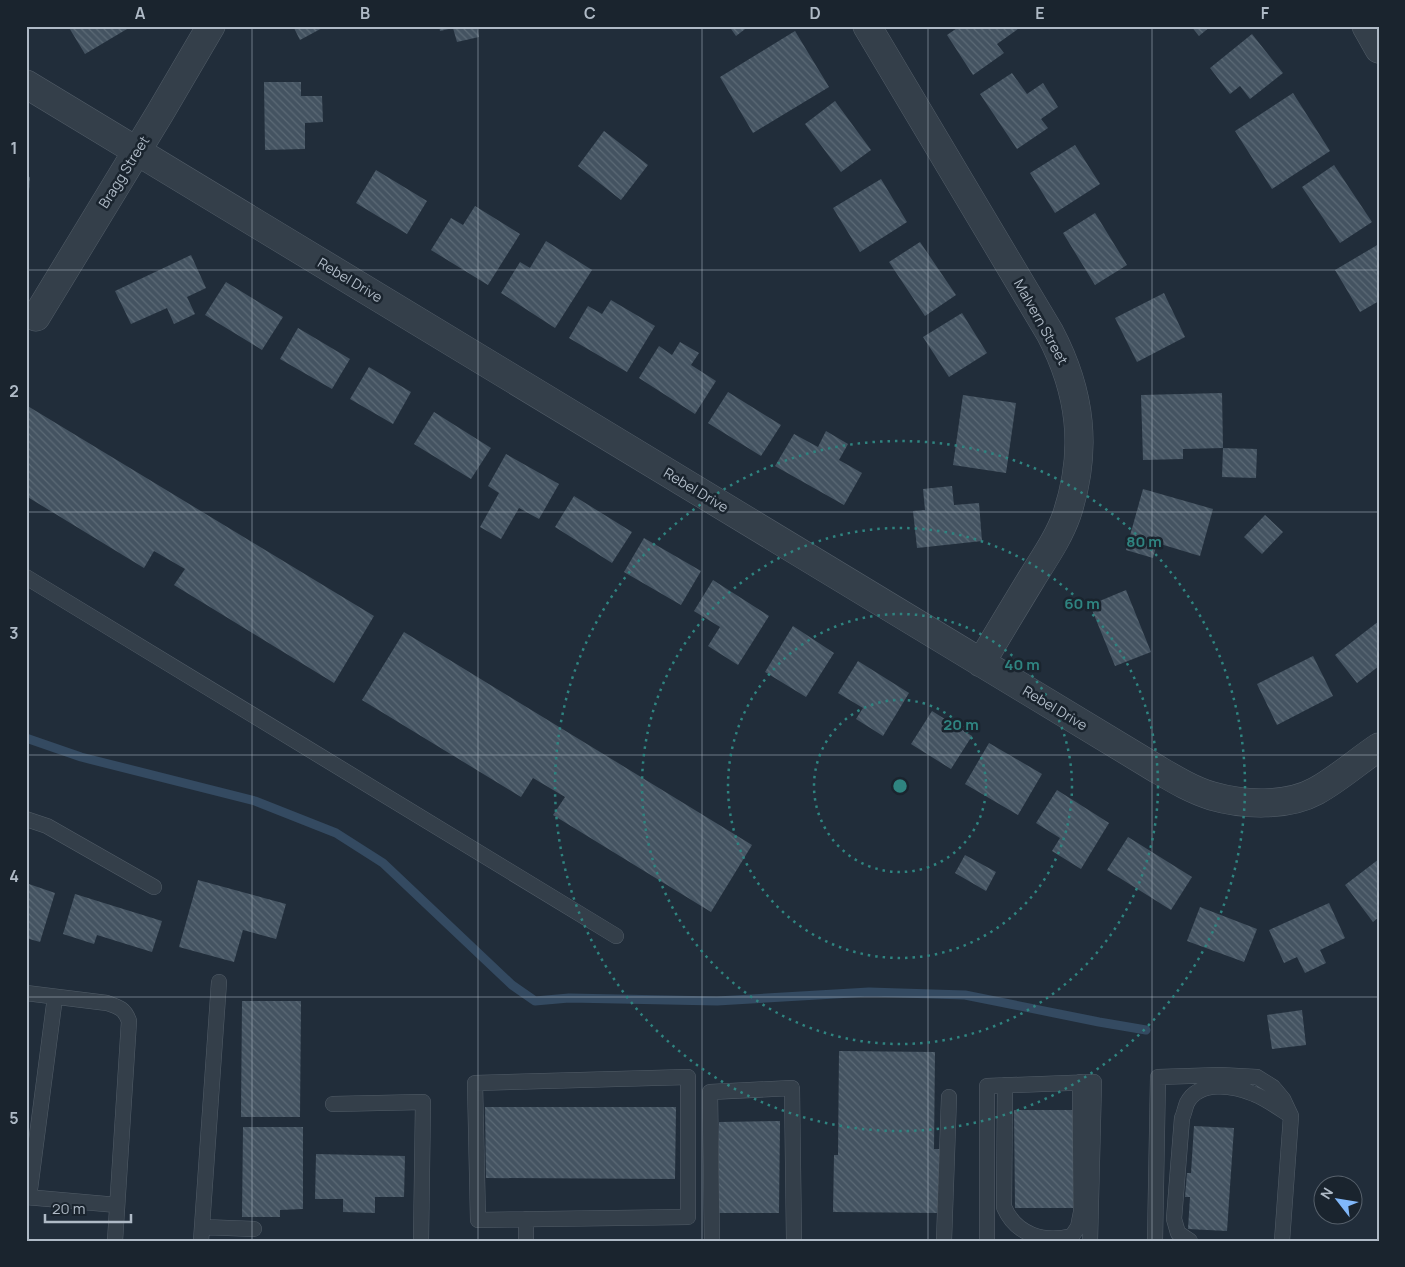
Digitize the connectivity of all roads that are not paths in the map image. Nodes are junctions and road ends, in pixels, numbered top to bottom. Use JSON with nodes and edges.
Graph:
{"nodes":[{"id":1,"x":210,"y":26,"type":"edge"},
{"id":2,"x":867,"y":26,"type":"edge"},
{"id":3,"x":1366,"y":26,"type":"edge"},
{"id":4,"x":1379,"y":48,"type":"edge"},
{"id":5,"x":26,"y":84,"type":"edge"},
{"id":6,"x":136,"y":151,"type":"junction"},
{"id":7,"x":36,"y":317,"type":"dead end"},
{"id":8,"x":26,"y":577,"type":"edge"},
{"id":9,"x":981,"y":663,"type":"junction"},
{"id":10,"x":1379,"y":747,"type":"edge"},
{"id":11,"x":26,"y":819,"type":"edge"},
{"id":12,"x":154,"y":887,"type":"dead end"},
{"id":13,"x":616,"y":936,"type":"dead end"},
{"id":14,"x":219,"y":982,"type":"dead end"},
{"id":15,"x":26,"y":993,"type":"edge"},
{"id":16,"x":55,"y":997,"type":"junction"},
{"id":17,"x":1080,"y":1082,"type":"junction"},
{"id":18,"x":1005,"y":1085,"type":"junction"},
{"id":19,"x":950,"y":1097,"type":"dead end"},
{"id":20,"x":333,"y":1104,"type":"dead end"},
{"id":21,"x":1291,"y":1116,"type":"junction"},
{"id":22,"x":28,"y":1197,"type":"edge"},
{"id":23,"x":117,"y":1205,"type":"junction"},
{"id":24,"x":526,"y":1219,"type":"junction"},
{"id":25,"x":254,"y":1229,"type":"dead end"},
{"id":26,"x":202,"y":1234,"type":"edge"},
{"id":27,"x":115,"y":1241,"type":"edge"},
{"id":28,"x":421,"y":1241,"type":"edge"},
{"id":29,"x":526,"y":1241,"type":"edge"},
{"id":30,"x":712,"y":1241,"type":"edge"},
{"id":31,"x":794,"y":1241,"type":"edge"},
{"id":32,"x":944,"y":1241,"type":"edge"},
{"id":33,"x":987,"y":1241,"type":"edge"},
{"id":34,"x":1090,"y":1241,"type":"edge"},
{"id":35,"x":1155,"y":1241,"type":"edge"},
{"id":36,"x":1190,"y":1241,"type":"edge"},
{"id":37,"x":1282,"y":1241,"type":"edge"}],
"edges":[{"from":1,"to":6,"type":"street","name":"Bragg Street"},
{"from":2,"to":9,"type":"street","name":"Malvern Street"},
{"from":3,"to":4,"type":"street"},
{"from":5,"to":6,"type":"street","name":"Rebel Drive"},
{"from":6,"to":7,"type":"street","name":"Bragg Street"},
{"from":6,"to":9,"type":"street","name":"Rebel Drive"},
{"from":8,"to":13,"type":"lane"},
{"from":9,"to":10,"type":"street","name":"Rebel Drive"},
{"from":11,"to":12,"type":"lane"},
{"from":14,"to":26,"type":"lane"},
{"from":15,"to":16,"type":"lane"},
{"from":16,"to":22,"type":"lane"},
{"from":16,"to":23,"type":"lane"},
{"from":17,"to":18,"type":"lane"},
{"from":17,"to":18,"type":"lane"},
{"from":17,"to":34,"type":"lane"},
{"from":18,"to":33,"type":"lane"},
{"from":19,"to":32,"type":"lane"},
{"from":20,"to":28,"type":"lane"},
{"from":21,"to":35,"type":"lane"},
{"from":21,"to":36,"type":"lane"},
{"from":21,"to":37,"type":"lane"},
{"from":22,"to":23,"type":"lane"},
{"from":23,"to":27,"type":"lane"},
{"from":24,"to":24,"type":"lane"},
{"from":24,"to":29,"type":"lane"},
{"from":25,"to":26,"type":"lane"},
{"from":30,"to":31,"type":"lane"}]}
